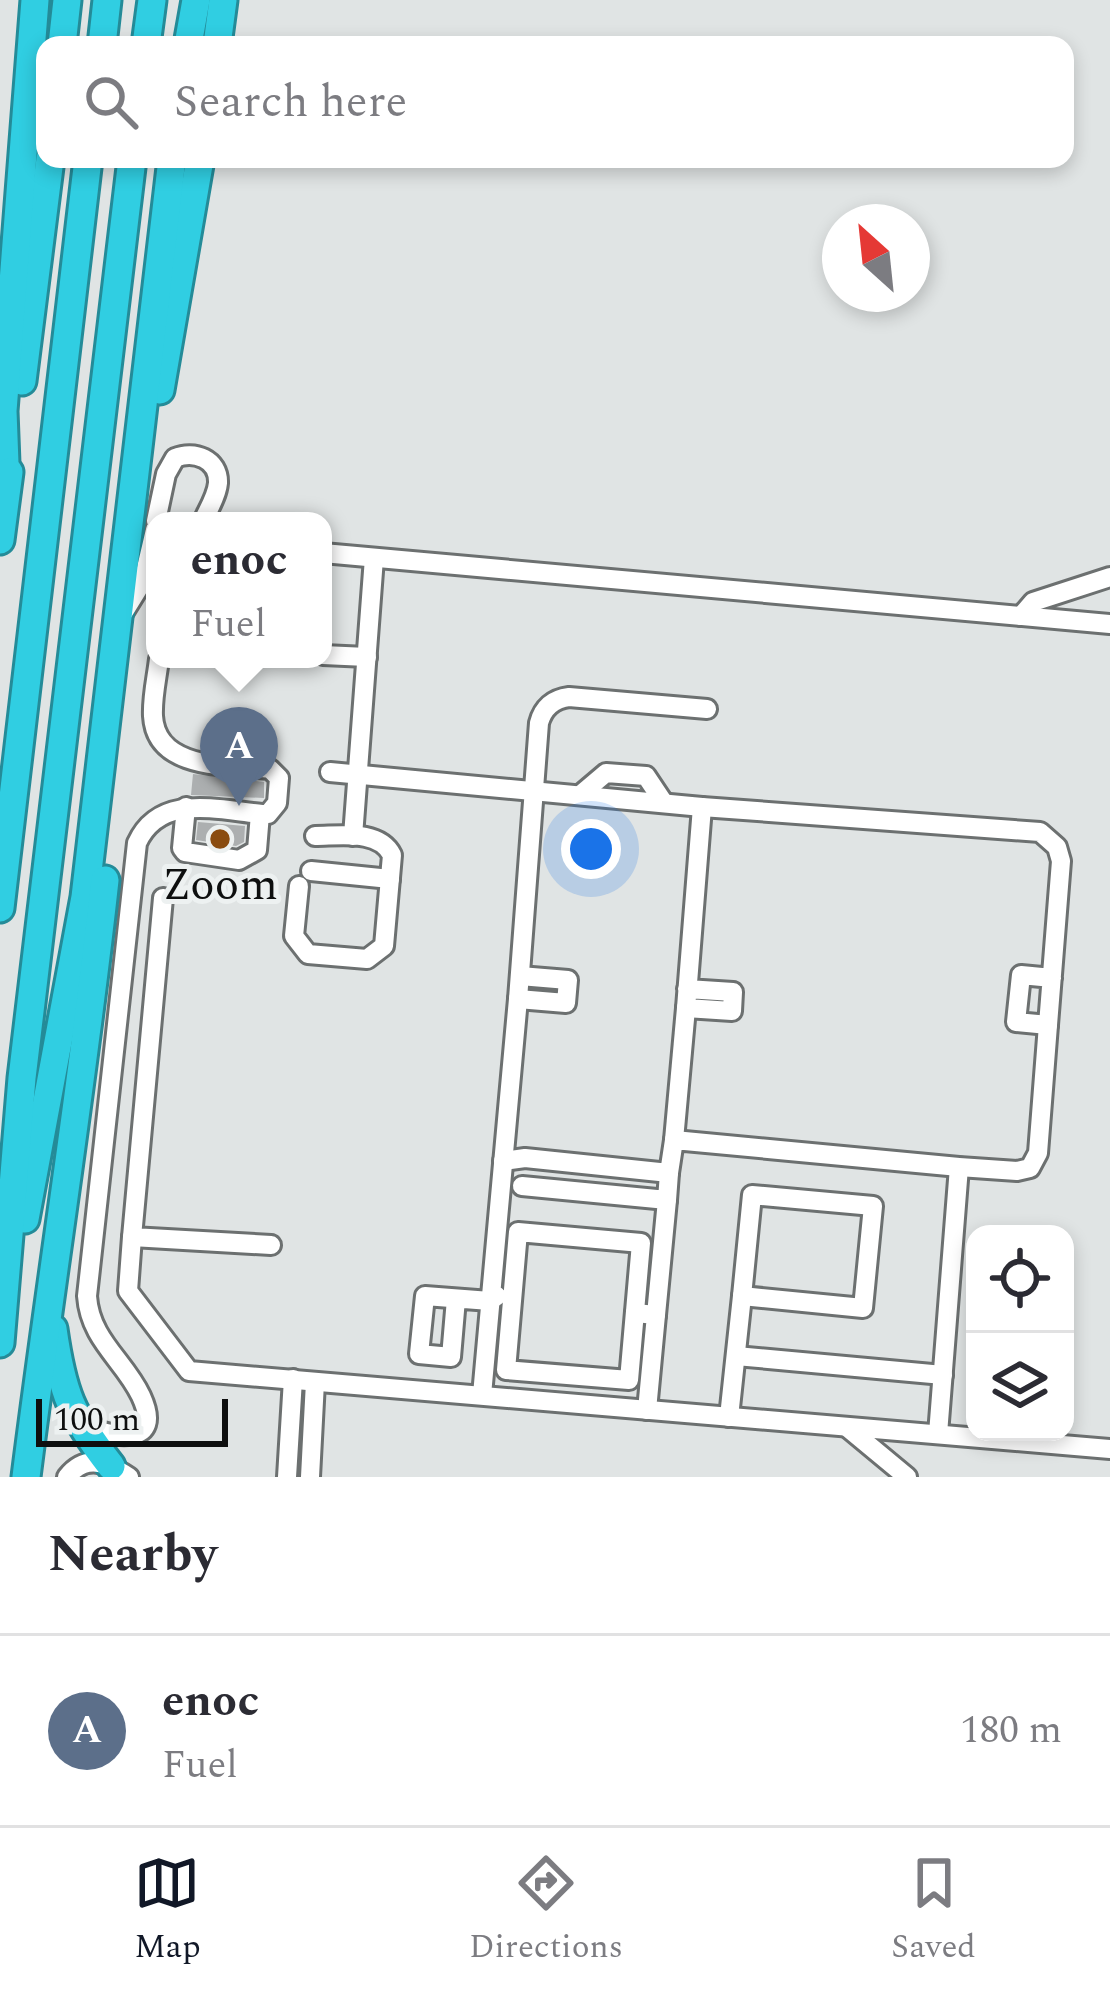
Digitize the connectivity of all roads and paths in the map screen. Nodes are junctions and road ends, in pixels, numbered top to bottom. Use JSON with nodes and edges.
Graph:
{"nodes":[{"id":1,"x":35,"y":0,"type":"edge"},
{"id":2,"x":67,"y":0,"type":"edge"},
{"id":3,"x":107,"y":0,"type":"edge"},
{"id":4,"x":152,"y":0,"type":"edge"},
{"id":5,"x":192,"y":0,"type":"edge"},
{"id":6,"x":224,"y":0,"type":"edge"},
{"id":7,"x":63,"y":36,"type":"edge"},
{"id":8,"x":103,"y":36,"type":"edge"},
{"id":9,"x":147,"y":36,"type":"edge"},
{"id":10,"x":187,"y":36,"type":"edge"},
{"id":11,"x":218,"y":36,"type":"edge"},
{"id":12,"x":49,"y":168,"type":"edge"},
{"id":13,"x":87,"y":168,"type":"edge"},
{"id":14,"x":131,"y":168,"type":"edge"},
{"id":15,"x":171,"y":168,"type":"edge"},
{"id":16,"x":198,"y":168,"type":"edge"},
{"id":17,"x":6,"y":490,"type":"junction"},
{"id":18,"x":135,"y":493,"type":"junction"},
{"id":19,"x":159,"y":512,"type":"edge"},
{"id":20,"x":207,"y":512,"type":"edge"},
{"id":21,"x":0,"y":540,"type":"edge"},
{"id":22,"x":332,"y":554,"type":"edge"},
{"id":23,"x":374,"y":558,"type":"junction"},
{"id":24,"x":146,"y":568,"type":"edge"},
{"id":25,"x":1110,"y":577,"type":"edge"},
{"id":26,"x":1021,"y":616,"type":"junction"},
{"id":27,"x":119,"y":618,"type":"junction"},
{"id":28,"x":1110,"y":624,"type":"edge"},
{"id":29,"x":332,"y":655,"type":"edge"},
{"id":30,"x":367,"y":657,"type":"junction"},
{"id":31,"x":158,"y":668,"type":"edge"},
{"id":32,"x":110,"y":700,"type":"junction"},
{"id":33,"x":707,"y":709,"type":"dead end"},
{"id":34,"x":330,"y":772,"type":"dead end"},
{"id":35,"x":358,"y":774,"type":"junction"},
{"id":36,"x":534,"y":790,"type":"junction"},
{"id":37,"x":186,"y":807,"type":"junction"},
{"id":38,"x":702,"y":807,"type":"junction"},
{"id":39,"x":260,"y":814,"type":"junction"},
{"id":40,"x":315,"y":836,"type":"dead end"},
{"id":41,"x":353,"y":836,"type":"junction"},
{"id":42,"x":390,"y":879,"type":"junction"},
{"id":43,"x":163,"y":898,"type":"dead end"},
{"id":44,"x":0,"y":908,"type":"edge"},
{"id":45,"x":520,"y":976,"type":"junction"},
{"id":46,"x":1052,"y":978,"type":"junction"},
{"id":47,"x":518,"y":999,"type":"junction"},
{"id":48,"x":1048,"y":1025,"type":"junction"},
{"id":49,"x":674,"y":1140,"type":"junction"},
{"id":50,"x":524,"y":1158,"type":"junction"},
{"id":51,"x":503,"y":1161,"type":"junction"},
{"id":52,"x":959,"y":1167,"type":"junction"},
{"id":53,"x":647,"y":1170,"type":"junction"},
{"id":54,"x":669,"y":1173,"type":"junction"},
{"id":55,"x":522,"y":1186,"type":"junction"},
{"id":56,"x":501,"y":1190,"type":"junction"},
{"id":57,"x":644,"y":1198,"type":"junction"},
{"id":58,"x":667,"y":1200,"type":"junction"},
{"id":59,"x":132,"y":1237,"type":"junction"},
{"id":60,"x":271,"y":1245,"type":"dead end"},
{"id":61,"x":49,"y":1295,"type":"junction"},
{"id":62,"x":512,"y":1296,"type":"junction"},
{"id":63,"x":742,"y":1296,"type":"junction"},
{"id":64,"x":5,"y":1298,"type":"junction"},
{"id":65,"x":456,"y":1299,"type":"junction"},
{"id":66,"x":490,"y":1301,"type":"junction"},
{"id":67,"x":635,"y":1313,"type":"junction"},
{"id":68,"x":656,"y":1315,"type":"junction"},
{"id":69,"x":0,"y":1342,"type":"edge"},
{"id":70,"x":435,"y":1356,"type":"junction"},
{"id":71,"x":736,"y":1356,"type":"junction"},
{"id":72,"x":943,"y":1376,"type":"junction"},
{"id":73,"x":293,"y":1379,"type":"junction"},
{"id":74,"x":315,"y":1382,"type":"junction"},
{"id":75,"x":433,"y":1391,"type":"junction"},
{"id":76,"x":482,"y":1395,"type":"junction"},
{"id":77,"x":647,"y":1410,"type":"junction"},
{"id":78,"x":729,"y":1417,"type":"junction"},
{"id":79,"x":80,"y":1424,"type":"junction"},
{"id":80,"x":848,"y":1428,"type":"junction"},
{"id":81,"x":938,"y":1434,"type":"junction"},
{"id":82,"x":1110,"y":1449,"type":"edge"},
{"id":83,"x":120,"y":1471,"type":"edge"},
{"id":84,"x":26,"y":1477,"type":"edge"},
{"id":85,"x":68,"y":1477,"type":"edge"},
{"id":86,"x":287,"y":1477,"type":"edge"},
{"id":87,"x":310,"y":1477,"type":"edge"},
{"id":88,"x":907,"y":1477,"type":"edge"}],
"edges":[{"from":1,"to":17,"type":"highway"},
{"from":2,"to":7,"type":"highway"},
{"from":3,"to":8,"type":"highway"},
{"from":4,"to":9,"type":"highway"},
{"from":5,"to":10,"type":"highway"},
{"from":6,"to":11,"type":"highway"},
{"from":12,"to":17,"type":"highway"},
{"from":13,"to":44,"type":"highway"},
{"from":14,"to":64,"type":"highway"},
{"from":15,"to":18,"type":"highway"},
{"from":16,"to":18,"type":"highway"},
{"from":17,"to":21,"type":"highway"},
{"from":18,"to":27,"type":"highway"},
{"from":19,"to":20,"type":"street"},
{"from":22,"to":23,"type":"street"},
{"from":23,"to":26,"type":"street"},
{"from":23,"to":30,"type":"street"},
{"from":24,"to":27,"type":"street"},
{"from":25,"to":26,"type":"street"},
{"from":26,"to":28,"type":"street"},
{"from":27,"to":32,"type":"highway"},
{"from":29,"to":30,"type":"street"},
{"from":30,"to":35,"type":"street"},
{"from":31,"to":39,"type":"street"},
{"from":32,"to":61,"type":"highway"},
{"from":32,"to":64,"type":"highway"},
{"from":33,"to":36,"type":"street"},
{"from":34,"to":35,"type":"street"},
{"from":35,"to":36,"type":"street"},
{"from":35,"to":41,"type":"street"},
{"from":36,"to":38,"type":"street"},
{"from":36,"to":45,"type":"street"},
{"from":37,"to":39,"type":"street"},
{"from":37,"to":39,"type":"street"},
{"from":37,"to":79,"type":"street"},
{"from":38,"to":46,"type":"street"},
{"from":38,"to":49,"type":"street"},
{"from":40,"to":41,"type":"street"},
{"from":41,"to":42,"type":"street"},
{"from":42,"to":42,"type":"street"},
{"from":43,"to":59,"type":"street"},
{"from":45,"to":47,"type":"street"},
{"from":45,"to":47,"type":"street"},
{"from":46,"to":48,"type":"street"},
{"from":46,"to":48,"type":"street"},
{"from":47,"to":51,"type":"street"},
{"from":48,"to":52,"type":"street"},
{"from":49,"to":52,"type":"street"},
{"from":49,"to":54,"type":"street"},
{"from":50,"to":51,"type":"street"},
{"from":50,"to":53,"type":"street"},
{"from":50,"to":55,"type":"street"},
{"from":51,"to":56,"type":"street"},
{"from":52,"to":72,"type":"street"},
{"from":53,"to":54,"type":"street"},
{"from":53,"to":57,"type":"street"},
{"from":54,"to":58,"type":"street"},
{"from":55,"to":56,"type":"street"},
{"from":55,"to":57,"type":"street"},
{"from":56,"to":66,"type":"street"},
{"from":57,"to":58,"type":"street"},
{"from":58,"to":68,"type":"street"},
{"from":59,"to":60,"type":"street"},
{"from":59,"to":73,"type":"street"},
{"from":61,"to":79,"type":"highway"},
{"from":61,"to":84,"type":"highway"},
{"from":62,"to":66,"type":"street"},
{"from":62,"to":67,"type":"street"},
{"from":62,"to":67,"type":"street"},
{"from":63,"to":63,"type":"street"},
{"from":63,"to":71,"type":"street"},
{"from":64,"to":69,"type":"highway"},
{"from":65,"to":66,"type":"street"},
{"from":65,"to":70,"type":"street"},
{"from":65,"to":70,"type":"street"},
{"from":66,"to":76,"type":"street"},
{"from":67,"to":68,"type":"street"},
{"from":68,"to":77,"type":"street"},
{"from":70,"to":75,"type":"street"},
{"from":71,"to":72,"type":"street"},
{"from":71,"to":78,"type":"street"},
{"from":72,"to":81,"type":"street"},
{"from":73,"to":74,"type":"street"},
{"from":73,"to":86,"type":"street"},
{"from":74,"to":75,"type":"street"},
{"from":74,"to":87,"type":"street"},
{"from":75,"to":76,"type":"street"},
{"from":76,"to":77,"type":"street"},
{"from":77,"to":78,"type":"street"},
{"from":78,"to":80,"type":"street"},
{"from":79,"to":83,"type":"highway"},
{"from":80,"to":81,"type":"street"},
{"from":80,"to":88,"type":"street"},
{"from":81,"to":82,"type":"street"},
{"from":83,"to":85,"type":"street"}]}
